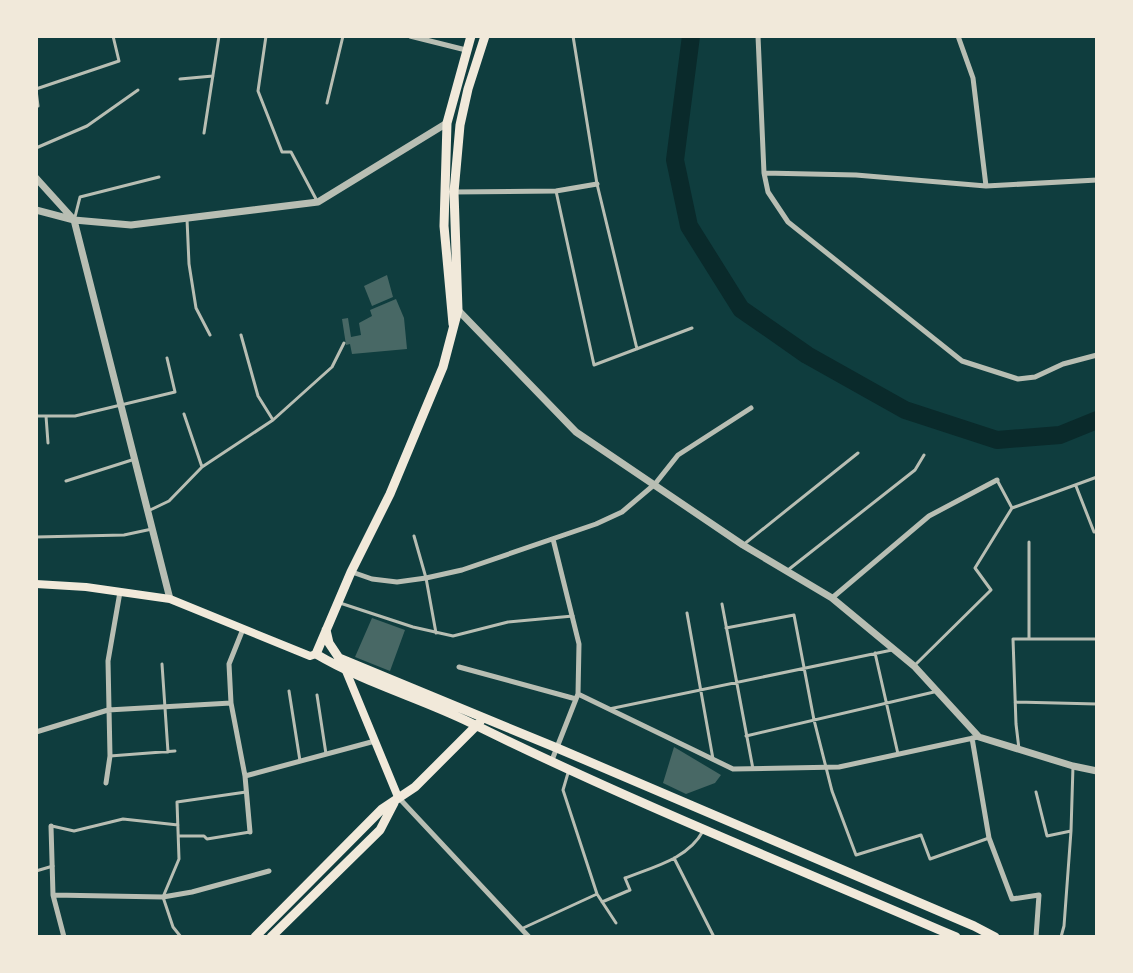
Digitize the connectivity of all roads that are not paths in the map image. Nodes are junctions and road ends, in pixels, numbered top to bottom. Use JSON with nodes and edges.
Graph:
{"nodes":[{"id":1,"x":113,"y":36,"type":"edge"},
{"id":2,"x":219,"y":36,"type":"edge"},
{"id":3,"x":266,"y":36,"type":"edge"},
{"id":4,"x":343,"y":36,"type":"edge"},
{"id":5,"x":410,"y":36,"type":"edge"},
{"id":6,"x":471,"y":36,"type":"edge"},
{"id":7,"x":485,"y":36,"type":"edge"},
{"id":8,"x":573,"y":36,"type":"edge"},
{"id":9,"x":758,"y":36,"type":"edge"},
{"id":10,"x":958,"y":36,"type":"edge"},
{"id":11,"x":427,"y":38,"type":"edge"},
{"id":12,"x":466,"y":50,"type":"junction"},
{"id":13,"x":213,"y":76,"type":"junction"},
{"id":14,"x":180,"y":79,"type":"dead end"},
{"id":15,"x":36,"y":90,"type":"edge"},
{"id":16,"x":138,"y":90,"type":"dead end"},
{"id":17,"x":327,"y":103,"type":"dead end"},
{"id":18,"x":38,"y":106,"type":"dead end"},
{"id":19,"x":447,"y":123,"type":"junction"},
{"id":20,"x":204,"y":133,"type":"dead end"},
{"id":21,"x":36,"y":148,"type":"edge"},
{"id":22,"x":764,"y":173,"type":"junction"},
{"id":23,"x":159,"y":177,"type":"dead end"},
{"id":24,"x":36,"y":178,"type":"edge"},
{"id":25,"x":1097,"y":180,"type":"edge"},
{"id":26,"x":597,"y":184,"type":"junction"},
{"id":27,"x":986,"y":186,"type":"junction"},
{"id":28,"x":556,"y":191,"type":"junction"},
{"id":29,"x":449,"y":192,"type":"junction"},
{"id":30,"x":318,"y":202,"type":"junction"},
{"id":31,"x":36,"y":210,"type":"edge"},
{"id":32,"x":187,"y":217,"type":"junction"},
{"id":33,"x":74,"y":220,"type":"junction"},
{"id":34,"x":450,"y":302,"type":"junction"},
{"id":35,"x":458,"y":310,"type":"junction"},
{"id":36,"x":453,"y":327,"type":"junction"},
{"id":37,"x":692,"y":328,"type":"dead end"},
{"id":38,"x":210,"y":335,"type":"dead end"},
{"id":39,"x":241,"y":335,"type":"dead end"},
{"id":40,"x":344,"y":343,"type":"dead end"},
{"id":41,"x":637,"y":349,"type":"junction"},
{"id":42,"x":1097,"y":355,"type":"edge"},
{"id":43,"x":167,"y":358,"type":"dead end"},
{"id":44,"x":122,"y":406,"type":"junction"},
{"id":45,"x":751,"y":408,"type":"dead end"},
{"id":46,"x":184,"y":414,"type":"dead end"},
{"id":47,"x":36,"y":416,"type":"edge"},
{"id":48,"x":46,"y":416,"type":"junction"},
{"id":49,"x":273,"y":420,"type":"junction"},
{"id":50,"x":48,"y":443,"type":"dead end"},
{"id":51,"x":858,"y":453,"type":"dead end"},
{"id":52,"x":924,"y":455,"type":"dead end"},
{"id":53,"x":135,"y":459,"type":"junction"},
{"id":54,"x":202,"y":467,"type":"junction"},
{"id":55,"x":1097,"y":477,"type":"edge"},
{"id":56,"x":997,"y":480,"type":"joint"},
{"id":57,"x":66,"y":481,"type":"dead end"},
{"id":58,"x":655,"y":484,"type":"junction"},
{"id":59,"x":1076,"y":485,"type":"junction"},
{"id":60,"x":1012,"y":508,"type":"junction"},
{"id":61,"x":148,"y":511,"type":"junction"},
{"id":62,"x":153,"y":529,"type":"junction"},
{"id":63,"x":1097,"y":532,"type":"edge"},
{"id":64,"x":414,"y":536,"type":"dead end"},
{"id":65,"x":36,"y":537,"type":"edge"},
{"id":66,"x":553,"y":539,"type":"junction"},
{"id":67,"x":1029,"y":542,"type":"dead end"},
{"id":68,"x":743,"y":545,"type":"junction"},
{"id":69,"x":351,"y":572,"type":"junction"},
{"id":70,"x":785,"y":572,"type":"junction"},
{"id":71,"x":426,"y":578,"type":"junction"},
{"id":72,"x":36,"y":584,"type":"edge"},
{"id":73,"x":120,"y":592,"type":"junction"},
{"id":74,"x":832,"y":598,"type":"junction"},
{"id":75,"x":170,"y":599,"type":"junction"},
{"id":76,"x":337,"y":602,"type":"junction"},
{"id":77,"x":722,"y":604,"type":"dead end"},
{"id":78,"x":687,"y":613,"type":"dead end"},
{"id":79,"x":573,"y":616,"type":"junction"},
{"id":80,"x":326,"y":627,"type":"junction"},
{"id":81,"x":726,"y":628,"type":"junction"},
{"id":82,"x":243,"y":629,"type":"junction"},
{"id":83,"x":436,"y":633,"type":"junction"},
{"id":84,"x":1029,"y":639,"type":"junction"},
{"id":85,"x":1097,"y":639,"type":"edge"},
{"id":86,"x":893,"y":649,"type":"junction"},
{"id":87,"x":875,"y":653,"type":"junction"},
{"id":88,"x":316,"y":654,"type":"junction"},
{"id":89,"x":162,"y":664,"type":"dead end"},
{"id":90,"x":914,"y":666,"type":"junction"},
{"id":91,"x":459,"y":667,"type":"dead end"},
{"id":92,"x":804,"y":668,"type":"junction"},
{"id":93,"x":346,"y":671,"type":"junction"},
{"id":94,"x":736,"y":682,"type":"junction"},
{"id":95,"x":700,"y":689,"type":"junction"},
{"id":96,"x":289,"y":691,"type":"dead end"},
{"id":97,"x":937,"y":692,"type":"junction"},
{"id":98,"x":317,"y":695,"type":"dead end"},
{"id":99,"x":577,"y":696,"type":"junction"},
{"id":100,"x":1015,"y":702,"type":"junction"},
{"id":101,"x":231,"y":703,"type":"junction"},
{"id":102,"x":887,"y":703,"type":"junction"},
{"id":103,"x":1097,"y":704,"type":"edge"},
{"id":104,"x":165,"y":707,"type":"junction"},
{"id":105,"x":609,"y":709,"type":"junction"},
{"id":106,"x":108,"y":710,"type":"junction"},
{"id":107,"x":485,"y":718,"type":"junction"},
{"id":108,"x":814,"y":720,"type":"junction"},
{"id":109,"x":477,"y":726,"type":"junction"},
{"id":110,"x":36,"y":732,"type":"edge"},
{"id":111,"x":746,"y":736,"type":"junction"},
{"id":112,"x":976,"y":738,"type":"junction"},
{"id":113,"x":375,"y":741,"type":"junction"},
{"id":114,"x":557,"y":748,"type":"junction"},
{"id":115,"x":1019,"y":749,"type":"junction"},
{"id":116,"x":175,"y":751,"type":"dead end"},
{"id":117,"x":168,"y":752,"type":"junction"},
{"id":118,"x":326,"y":754,"type":"junction"},
{"id":119,"x":898,"y":754,"type":"junction"},
{"id":120,"x":110,"y":756,"type":"junction"},
{"id":121,"x":713,"y":759,"type":"junction"},
{"id":122,"x":300,"y":761,"type":"junction"},
{"id":123,"x":552,"y":761,"type":"junction"},
{"id":124,"x":1073,"y":766,"type":"junction"},
{"id":125,"x":828,"y":767,"type":"junction"},
{"id":126,"x":569,"y":769,"type":"junction"},
{"id":127,"x":753,"y":769,"type":"junction"},
{"id":128,"x":1097,"y":771,"type":"edge"},
{"id":129,"x":245,"y":776,"type":"junction"},
{"id":130,"x":106,"y":783,"type":"dead end"},
{"id":131,"x":246,"y":792,"type":"junction"},
{"id":132,"x":1036,"y":792,"type":"dead end"},
{"id":133,"x":398,"y":797,"type":"junction"},
{"id":134,"x":178,"y":825,"type":"junction"},
{"id":135,"x":51,"y":826,"type":"joint"},
{"id":136,"x":704,"y":829,"type":"junction"},
{"id":137,"x":1071,"y":831,"type":"junction"},
{"id":138,"x":250,"y":832,"type":"joint"},
{"id":139,"x":179,"y":836,"type":"junction"},
{"id":140,"x":989,"y":838,"type":"junction"},
{"id":141,"x":674,"y":858,"type":"junction"},
{"id":142,"x":53,"y":866,"type":"junction"},
{"id":143,"x":36,"y":871,"type":"edge"},
{"id":144,"x":269,"y":871,"type":"dead end"},
{"id":145,"x":597,"y":894,"type":"junction"},
{"id":146,"x":53,"y":895,"type":"junction"},
{"id":147,"x":163,"y":897,"type":"junction"},
{"id":148,"x":602,"y":902,"type":"junction"},
{"id":149,"x":616,"y":923,"type":"dead end"},
{"id":150,"x":521,"y":929,"type":"junction"},
{"id":151,"x":64,"y":937,"type":"edge"},
{"id":152,"x":181,"y":937,"type":"edge"},
{"id":153,"x":255,"y":937,"type":"edge"},
{"id":154,"x":271,"y":937,"type":"edge"},
{"id":155,"x":529,"y":937,"type":"edge"},
{"id":156,"x":714,"y":937,"type":"edge"},
{"id":157,"x":956,"y":937,"type":"edge"},
{"id":158,"x":995,"y":937,"type":"edge"},
{"id":159,"x":1036,"y":937,"type":"edge"},
{"id":160,"x":1061,"y":937,"type":"edge"}],
"edges":[{"from":1,"to":15,"type":"lane"},
{"from":2,"to":13,"type":"lane"},
{"from":3,"to":30,"type":"lane"},
{"from":4,"to":17,"type":"lane"},
{"from":5,"to":11,"type":"street"},
{"from":6,"to":12,"type":"main road"},
{"from":7,"to":29,"type":"main road"},
{"from":8,"to":26,"type":"lane"},
{"from":9,"to":22,"type":"street"},
{"from":10,"to":27,"type":"street"},
{"from":11,"to":12,"type":"street"},
{"from":12,"to":19,"type":"main road"},
{"from":13,"to":14,"type":"lane"},
{"from":13,"to":20,"type":"lane"},
{"from":15,"to":18,"type":"lane"},
{"from":16,"to":21,"type":"lane"},
{"from":19,"to":29,"type":"main road"},
{"from":19,"to":30,"type":"street"},
{"from":22,"to":27,"type":"street"},
{"from":22,"to":42,"type":"street"},
{"from":23,"to":33,"type":"lane"},
{"from":24,"to":33,"type":"street"},
{"from":25,"to":27,"type":"street"},
{"from":26,"to":28,"type":"street"},
{"from":26,"to":41,"type":"lane"},
{"from":28,"to":29,"type":"street"},
{"from":28,"to":41,"type":"lane"},
{"from":29,"to":34,"type":"main road"},
{"from":29,"to":35,"type":"main road"},
{"from":30,"to":32,"type":"street"},
{"from":31,"to":33,"type":"street"},
{"from":32,"to":33,"type":"street"},
{"from":32,"to":38,"type":"lane"},
{"from":33,"to":44,"type":"street"},
{"from":34,"to":35,"type":"street"},
{"from":34,"to":36,"type":"main road"},
{"from":35,"to":36,"type":"main road"},
{"from":35,"to":58,"type":"street"},
{"from":36,"to":69,"type":"main road"},
{"from":37,"to":41,"type":"lane"},
{"from":39,"to":49,"type":"lane"},
{"from":40,"to":49,"type":"lane"},
{"from":43,"to":44,"type":"lane"},
{"from":44,"to":48,"type":"lane"},
{"from":44,"to":53,"type":"street"},
{"from":45,"to":58,"type":"street"},
{"from":46,"to":54,"type":"lane"},
{"from":47,"to":48,"type":"lane"},
{"from":48,"to":50,"type":"lane"},
{"from":49,"to":54,"type":"lane"},
{"from":51,"to":68,"type":"lane"},
{"from":52,"to":70,"type":"lane"},
{"from":53,"to":57,"type":"lane"},
{"from":53,"to":61,"type":"street"},
{"from":54,"to":61,"type":"lane"},
{"from":55,"to":59,"type":"lane"},
{"from":56,"to":60,"type":"lane"},
{"from":56,"to":74,"type":"street"},
{"from":58,"to":66,"type":"street"},
{"from":58,"to":68,"type":"street"},
{"from":59,"to":60,"type":"lane"},
{"from":59,"to":63,"type":"lane"},
{"from":60,"to":90,"type":"lane"},
{"from":61,"to":62,"type":"street"},
{"from":62,"to":65,"type":"lane"},
{"from":62,"to":75,"type":"street"},
{"from":64,"to":71,"type":"lane"},
{"from":66,"to":71,"type":"street"},
{"from":66,"to":79,"type":"street"},
{"from":67,"to":84,"type":"lane"},
{"from":68,"to":70,"type":"street"},
{"from":69,"to":71,"type":"street"},
{"from":69,"to":76,"type":"main road"},
{"from":70,"to":74,"type":"street"},
{"from":71,"to":83,"type":"lane"},
{"from":72,"to":73,"type":"main road"},
{"from":73,"to":75,"type":"main road"},
{"from":73,"to":106,"type":"street"},
{"from":74,"to":86,"type":"street"},
{"from":75,"to":82,"type":"main road"},
{"from":76,"to":80,"type":"main road"},
{"from":76,"to":83,"type":"lane"},
{"from":77,"to":81,"type":"lane"},
{"from":78,"to":95,"type":"lane"},
{"from":79,"to":83,"type":"lane"},
{"from":79,"to":99,"type":"street"},
{"from":80,"to":88,"type":"main road"},
{"from":80,"to":107,"type":"main road"},
{"from":81,"to":92,"type":"lane"},
{"from":81,"to":94,"type":"lane"},
{"from":82,"to":88,"type":"main road"},
{"from":82,"to":101,"type":"street"},
{"from":84,"to":85,"type":"lane"},
{"from":84,"to":100,"type":"lane"},
{"from":86,"to":87,"type":"lane"},
{"from":86,"to":90,"type":"street"},
{"from":87,"to":92,"type":"lane"},
{"from":87,"to":102,"type":"lane"},
{"from":88,"to":93,"type":"main road"},
{"from":89,"to":104,"type":"lane"},
{"from":90,"to":97,"type":"street"},
{"from":91,"to":99,"type":"street"},
{"from":92,"to":94,"type":"lane"},
{"from":92,"to":108,"type":"lane"},
{"from":93,"to":109,"type":"main road"},
{"from":93,"to":113,"type":"main road"},
{"from":94,"to":95,"type":"lane"},
{"from":94,"to":111,"type":"lane"},
{"from":95,"to":105,"type":"lane"},
{"from":95,"to":121,"type":"lane"},
{"from":96,"to":122,"type":"lane"},
{"from":97,"to":102,"type":"lane"},
{"from":97,"to":112,"type":"street"},
{"from":98,"to":118,"type":"lane"},
{"from":99,"to":105,"type":"street"},
{"from":99,"to":114,"type":"street"},
{"from":100,"to":103,"type":"lane"},
{"from":100,"to":115,"type":"lane"},
{"from":101,"to":104,"type":"street"},
{"from":101,"to":129,"type":"street"},
{"from":102,"to":108,"type":"lane"},
{"from":102,"to":119,"type":"lane"},
{"from":104,"to":106,"type":"street"},
{"from":104,"to":117,"type":"lane"},
{"from":105,"to":121,"type":"street"},
{"from":106,"to":110,"type":"street"},
{"from":106,"to":120,"type":"street"},
{"from":107,"to":109,"type":"main road"},
{"from":107,"to":114,"type":"main road"},
{"from":108,"to":111,"type":"lane"},
{"from":108,"to":125,"type":"lane"},
{"from":109,"to":123,"type":"main road"},
{"from":109,"to":133,"type":"main road"},
{"from":111,"to":127,"type":"lane"},
{"from":112,"to":115,"type":"street"},
{"from":112,"to":119,"type":"street"},
{"from":112,"to":140,"type":"street"},
{"from":113,"to":118,"type":"street"},
{"from":113,"to":133,"type":"main road"},
{"from":114,"to":123,"type":"street"},
{"from":114,"to":158,"type":"main road"},
{"from":115,"to":124,"type":"street"},
{"from":116,"to":117,"type":"lane"},
{"from":117,"to":120,"type":"lane"},
{"from":118,"to":122,"type":"street"},
{"from":119,"to":125,"type":"street"},
{"from":120,"to":130,"type":"street"},
{"from":121,"to":127,"type":"street"},
{"from":122,"to":129,"type":"street"},
{"from":123,"to":126,"type":"main road"},
{"from":124,"to":128,"type":"street"},
{"from":124,"to":137,"type":"lane"},
{"from":125,"to":127,"type":"street"},
{"from":125,"to":140,"type":"lane"},
{"from":126,"to":136,"type":"main road"},
{"from":126,"to":145,"type":"lane"},
{"from":129,"to":131,"type":"street"},
{"from":131,"to":134,"type":"lane"},
{"from":131,"to":138,"type":"street"},
{"from":132,"to":137,"type":"lane"},
{"from":133,"to":150,"type":"street"},
{"from":133,"to":153,"type":"main road"},
{"from":133,"to":154,"type":"main road"},
{"from":134,"to":135,"type":"lane"},
{"from":134,"to":139,"type":"lane"},
{"from":135,"to":142,"type":"street"},
{"from":136,"to":141,"type":"lane"},
{"from":136,"to":157,"type":"main road"},
{"from":137,"to":160,"type":"lane"},
{"from":138,"to":139,"type":"lane"},
{"from":139,"to":147,"type":"lane"},
{"from":140,"to":159,"type":"street"},
{"from":141,"to":148,"type":"lane"},
{"from":141,"to":156,"type":"lane"},
{"from":142,"to":143,"type":"lane"},
{"from":142,"to":146,"type":"street"},
{"from":144,"to":147,"type":"street"},
{"from":145,"to":148,"type":"lane"},
{"from":145,"to":150,"type":"lane"},
{"from":146,"to":147,"type":"street"},
{"from":146,"to":151,"type":"street"},
{"from":147,"to":152,"type":"lane"},
{"from":148,"to":149,"type":"lane"},
{"from":150,"to":155,"type":"street"}]}
